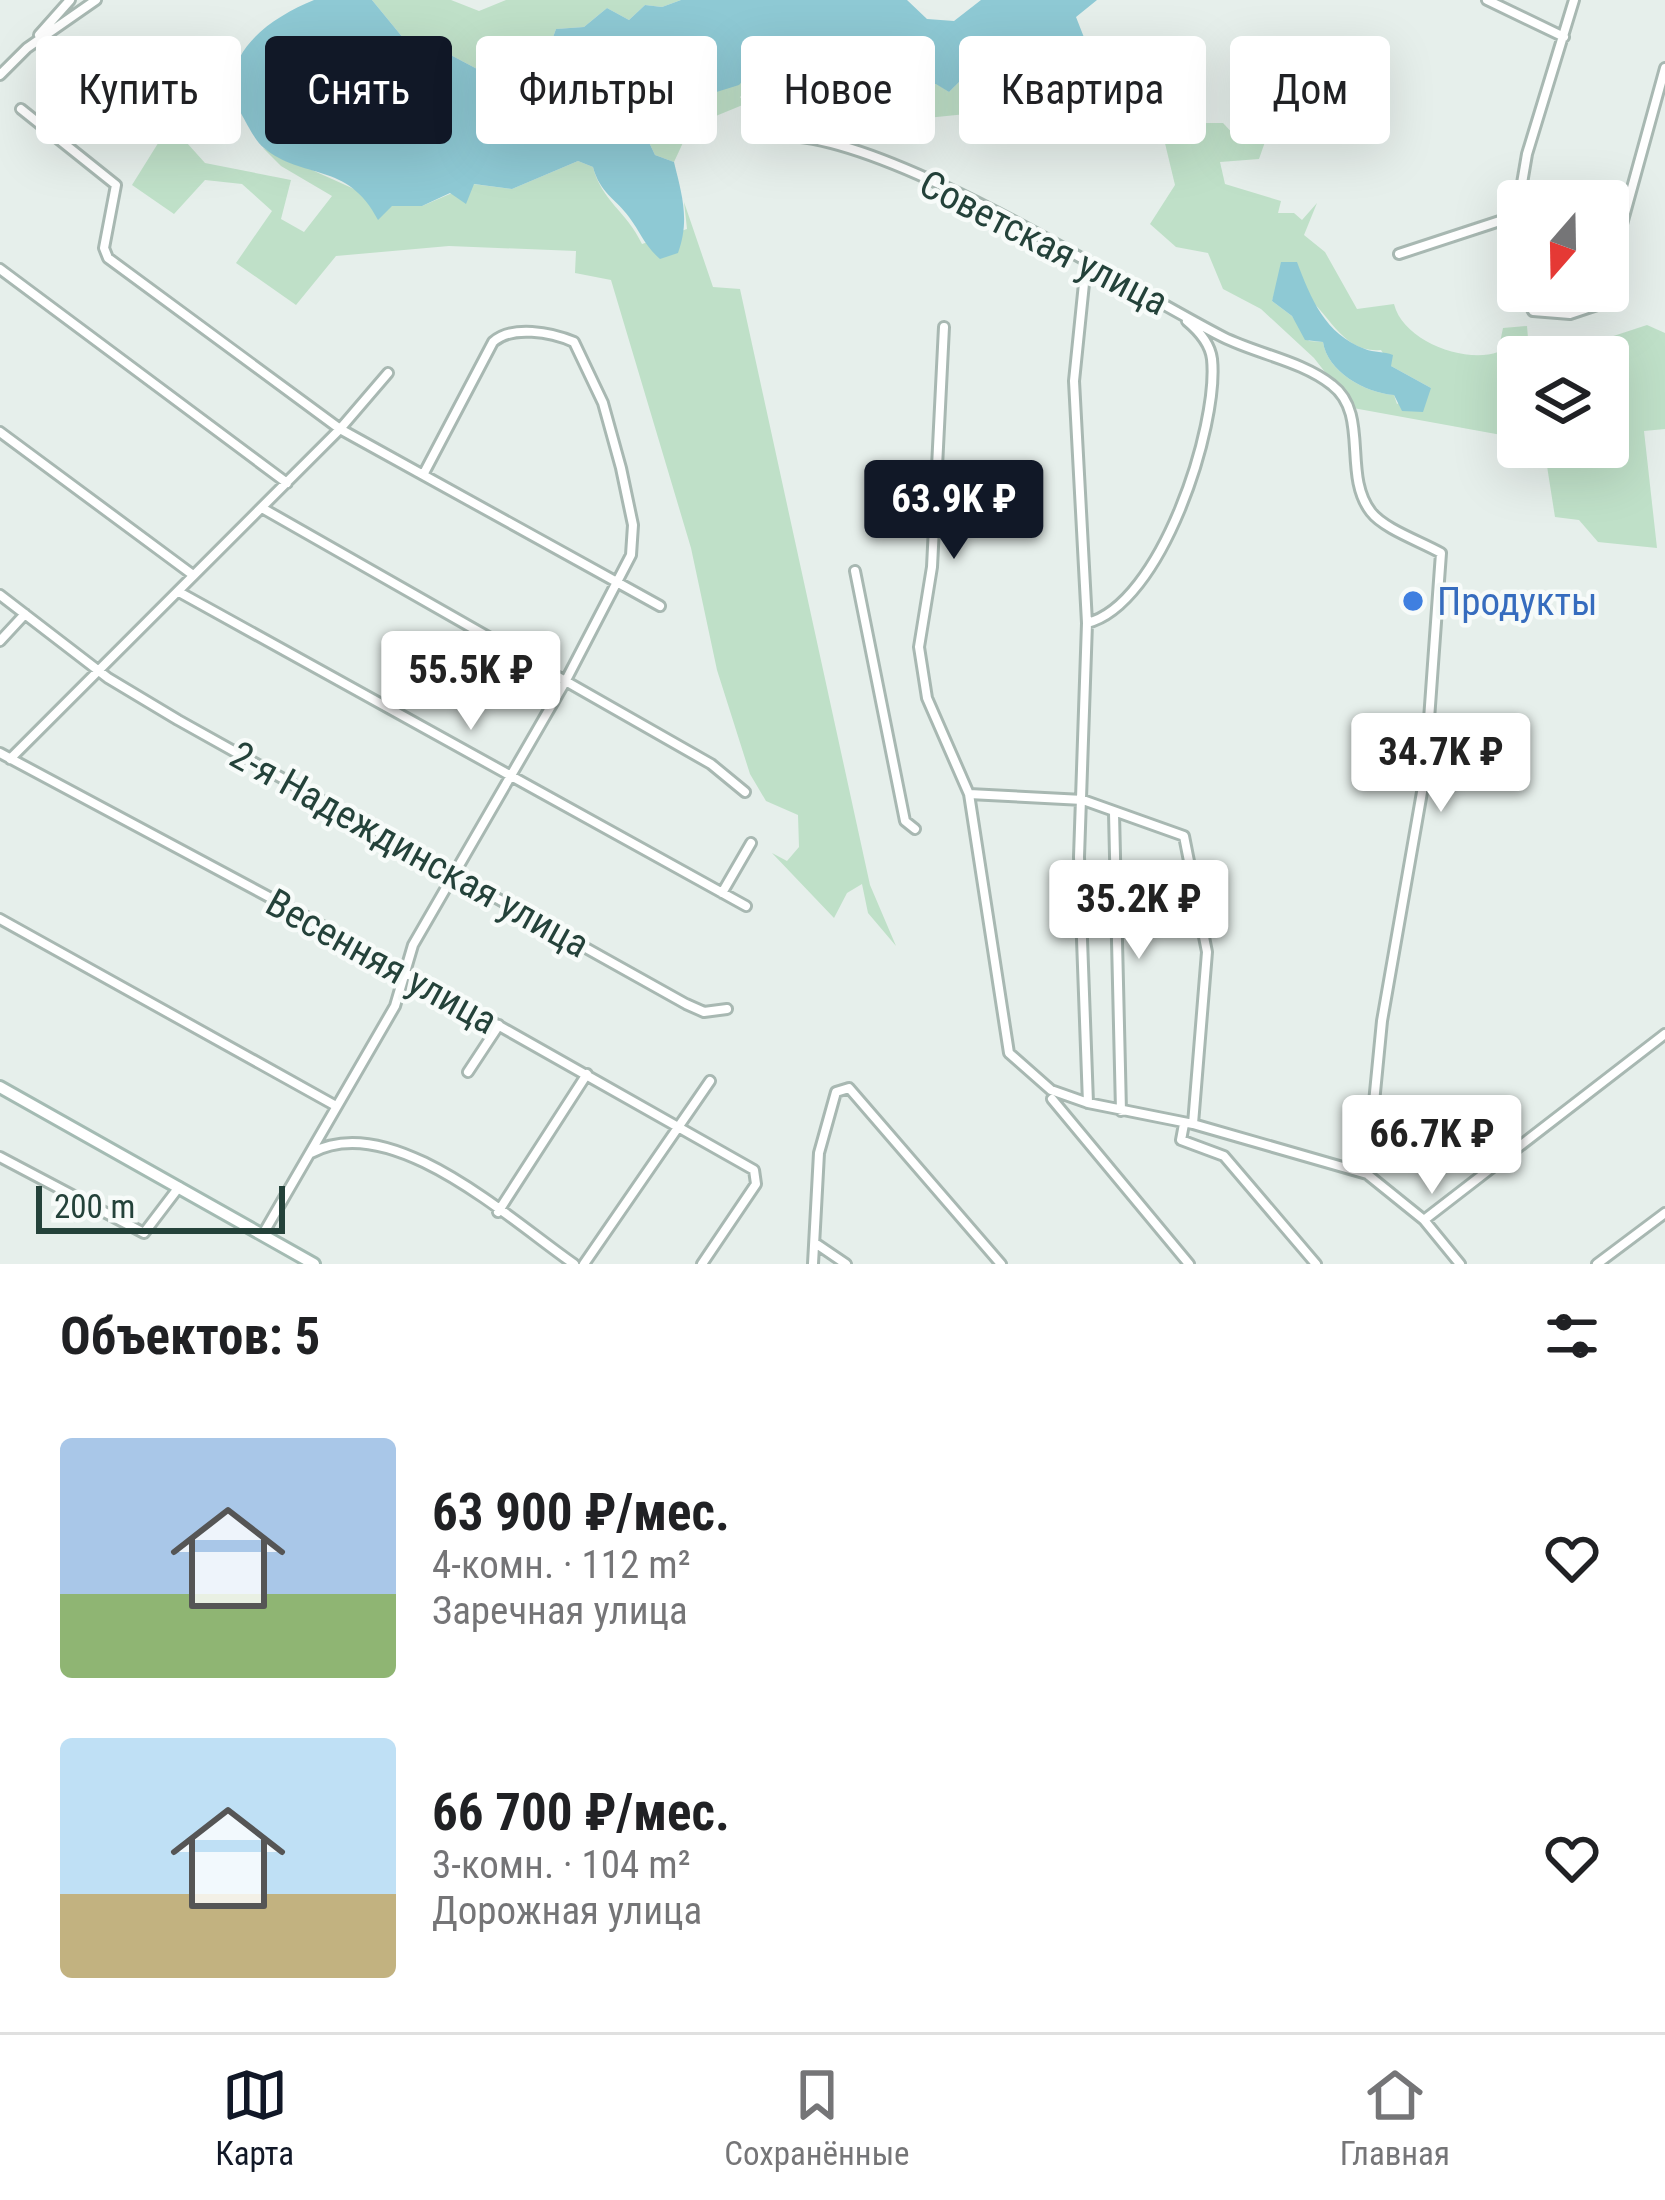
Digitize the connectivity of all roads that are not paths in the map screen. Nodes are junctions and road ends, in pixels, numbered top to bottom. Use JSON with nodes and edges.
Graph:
{"nodes":[{"id":1,"x":70,"y":0,"type":"edge"},
{"id":2,"x":96,"y":0,"type":"edge"},
{"id":3,"x":1487,"y":0,"type":"edge"},
{"id":4,"x":1574,"y":0,"type":"edge"},
{"id":5,"x":1564,"y":37,"type":"junction"},
{"id":6,"x":27,"y":48,"type":"junction"},
{"id":7,"x":1665,"y":68,"type":"edge"},
{"id":8,"x":0,"y":75,"type":"edge"},
{"id":9,"x":22,"y":110,"type":"dead end"},
{"id":10,"x":833,"y":144,"type":"edge"},
{"id":11,"x":1523,"y":180,"type":"edge"},
{"id":12,"x":1629,"y":199,"type":"edge"},
{"id":13,"x":1497,"y":222,"type":"edge"},
{"id":14,"x":1399,"y":254,"type":"dead end"},
{"id":15,"x":1086,"y":264,"type":"junction"},
{"id":16,"x":0,"y":268,"type":"edge"},
{"id":17,"x":1156,"y":300,"type":"junction"},
{"id":18,"x":944,"y":327,"type":"dead end"},
{"id":19,"x":388,"y":374,"type":"dead end"},
{"id":20,"x":340,"y":429,"type":"junction"},
{"id":21,"x":0,"y":432,"type":"edge"},
{"id":22,"x":424,"y":475,"type":"junction"},
{"id":23,"x":287,"y":483,"type":"junction"},
{"id":24,"x":262,"y":508,"type":"junction"},
{"id":25,"x":855,"y":571,"type":"dead end"},
{"id":26,"x":193,"y":575,"type":"junction"},
{"id":27,"x":619,"y":586,"type":"junction"},
{"id":28,"x":179,"y":592,"type":"junction"},
{"id":29,"x":0,"y":595,"type":"edge"},
{"id":30,"x":660,"y":605,"type":"dead end"},
{"id":31,"x":25,"y":614,"type":"junction"},
{"id":32,"x":1087,"y":622,"type":"junction"},
{"id":33,"x":0,"y":641,"type":"edge"},
{"id":34,"x":101,"y":668,"type":"junction"},
{"id":35,"x":565,"y":682,"type":"junction"},
{"id":36,"x":0,"y":753,"type":"edge"},
{"id":37,"x":10,"y":759,"type":"junction"},
{"id":38,"x":508,"y":779,"type":"junction"},
{"id":39,"x":745,"y":792,"type":"dead end"},
{"id":40,"x":969,"y":794,"type":"junction"},
{"id":41,"x":1084,"y":800,"type":"junction"},
{"id":42,"x":1114,"y":813,"type":"junction"},
{"id":43,"x":915,"y":829,"type":"dead end"},
{"id":44,"x":752,"y":843,"type":"dead end"},
{"id":45,"x":455,"y":874,"type":"junction"},
{"id":46,"x":722,"y":893,"type":"junction"},
{"id":47,"x":746,"y":906,"type":"dead end"},
{"id":48,"x":0,"y":919,"type":"edge"},
{"id":49,"x":404,"y":974,"type":"junction"},
{"id":50,"x":727,"y":1009,"type":"dead end"},
{"id":51,"x":499,"y":1024,"type":"junction"},
{"id":52,"x":1665,"y":1034,"type":"edge"},
{"id":53,"x":468,"y":1072,"type":"dead end"},
{"id":54,"x":587,"y":1074,"type":"junction"},
{"id":55,"x":710,"y":1081,"type":"dead end"},
{"id":56,"x":0,"y":1087,"type":"edge"},
{"id":57,"x":1052,"y":1099,"type":"dead end"},
{"id":58,"x":1088,"y":1103,"type":"junction"},
{"id":59,"x":336,"y":1106,"type":"junction"},
{"id":60,"x":1121,"y":1111,"type":"junction"},
{"id":61,"x":1188,"y":1124,"type":"junction"},
{"id":62,"x":680,"y":1127,"type":"junction"},
{"id":63,"x":310,"y":1154,"type":"junction"},
{"id":64,"x":0,"y":1157,"type":"edge"},
{"id":65,"x":1367,"y":1174,"type":"junction"},
{"id":66,"x":178,"y":1187,"type":"junction"},
{"id":67,"x":498,"y":1212,"type":"junction"},
{"id":68,"x":1665,"y":1213,"type":"edge"},
{"id":69,"x":1424,"y":1220,"type":"junction"},
{"id":70,"x":262,"y":1234,"type":"junction"},
{"id":71,"x":818,"y":1245,"type":"junction"},
{"id":72,"x":314,"y":1264,"type":"edge"},
{"id":73,"x":574,"y":1264,"type":"edge"},
{"id":74,"x":584,"y":1264,"type":"edge"},
{"id":75,"x":702,"y":1264,"type":"edge"},
{"id":76,"x":813,"y":1264,"type":"edge"},
{"id":77,"x":846,"y":1264,"type":"edge"},
{"id":78,"x":1001,"y":1264,"type":"edge"},
{"id":79,"x":1189,"y":1264,"type":"edge"},
{"id":80,"x":1316,"y":1264,"type":"edge"},
{"id":81,"x":1460,"y":1264,"type":"edge"},
{"id":82,"x":1597,"y":1264,"type":"edge"}],
"edges":[{"from":1,"to":6,"type":"street"},
{"from":2,"to":6,"type":"street"},
{"from":3,"to":5,"type":"street"},
{"from":4,"to":5,"type":"street"},
{"from":5,"to":11,"type":"street"},
{"from":6,"to":8,"type":"street"},
{"from":7,"to":12,"type":"street"},
{"from":9,"to":20,"type":"street"},
{"from":10,"to":15,"type":"street","name":"Советская улица"},
{"from":13,"to":14,"type":"street"},
{"from":15,"to":17,"type":"street","name":"Советская улица"},
{"from":15,"to":32,"type":"street"},
{"from":16,"to":23,"type":"street"},
{"from":17,"to":32,"type":"street"},
{"from":17,"to":65,"type":"street","name":"Советская улица"},
{"from":18,"to":40,"type":"street"},
{"from":19,"to":20,"type":"street"},
{"from":20,"to":22,"type":"street"},
{"from":20,"to":23,"type":"street"},
{"from":21,"to":26,"type":"street"},
{"from":22,"to":27,"type":"street"},
{"from":22,"to":27,"type":"street"},
{"from":23,"to":24,"type":"street"},
{"from":24,"to":26,"type":"street"},
{"from":24,"to":35,"type":"street"},
{"from":25,"to":43,"type":"street"},
{"from":26,"to":28,"type":"street"},
{"from":27,"to":30,"type":"street"},
{"from":27,"to":35,"type":"street"},
{"from":28,"to":34,"type":"street"},
{"from":28,"to":38,"type":"street"},
{"from":29,"to":31,"type":"street","name":"2-я Надеждинская улица"},
{"from":31,"to":33,"type":"street"},
{"from":31,"to":34,"type":"street","name":"2-я Надеждинская улица"},
{"from":32,"to":41,"type":"street"},
{"from":34,"to":37,"type":"street"},
{"from":34,"to":45,"type":"street","name":"2-я Надеждинская улица"},
{"from":35,"to":38,"type":"street"},
{"from":35,"to":39,"type":"street"},
{"from":36,"to":37,"type":"street","name":"Весенняя улица"},
{"from":37,"to":49,"type":"street","name":"Весенняя улица"},
{"from":38,"to":45,"type":"street"},
{"from":38,"to":46,"type":"street"},
{"from":40,"to":41,"type":"street"},
{"from":40,"to":58,"type":"street"},
{"from":41,"to":42,"type":"street"},
{"from":41,"to":58,"type":"street"},
{"from":42,"to":60,"type":"street"},
{"from":42,"to":61,"type":"street"},
{"from":44,"to":46,"type":"street"},
{"from":45,"to":49,"type":"street"},
{"from":45,"to":50,"type":"street","name":"2-я Надеждинская улица"},
{"from":46,"to":47,"type":"street"},
{"from":48,"to":59,"type":"street"},
{"from":49,"to":51,"type":"street","name":"Весенняя улица"},
{"from":49,"to":59,"type":"street"},
{"from":51,"to":53,"type":"street"},
{"from":51,"to":54,"type":"street","name":"Весенняя улица"},
{"from":52,"to":69,"type":"street"},
{"from":54,"to":62,"type":"street","name":"Весенняя улица"},
{"from":54,"to":67,"type":"street"},
{"from":55,"to":62,"type":"street"},
{"from":56,"to":66,"type":"street"},
{"from":57,"to":79,"type":"street"},
{"from":58,"to":60,"type":"street"},
{"from":59,"to":63,"type":"street"},
{"from":60,"to":61,"type":"street"},
{"from":61,"to":65,"type":"street"},
{"from":61,"to":80,"type":"street"},
{"from":62,"to":74,"type":"street"},
{"from":62,"to":75,"type":"street","name":"Весенняя улица"},
{"from":63,"to":67,"type":"street"},
{"from":63,"to":70,"type":"street"},
{"from":64,"to":66,"type":"street"},
{"from":65,"to":69,"type":"street"},
{"from":66,"to":70,"type":"street"},
{"from":67,"to":73,"type":"street"},
{"from":68,"to":82,"type":"street"},
{"from":69,"to":81,"type":"street"},
{"from":70,"to":72,"type":"street"},
{"from":71,"to":76,"type":"street"},
{"from":71,"to":77,"type":"street"},
{"from":71,"to":78,"type":"street"}]}
